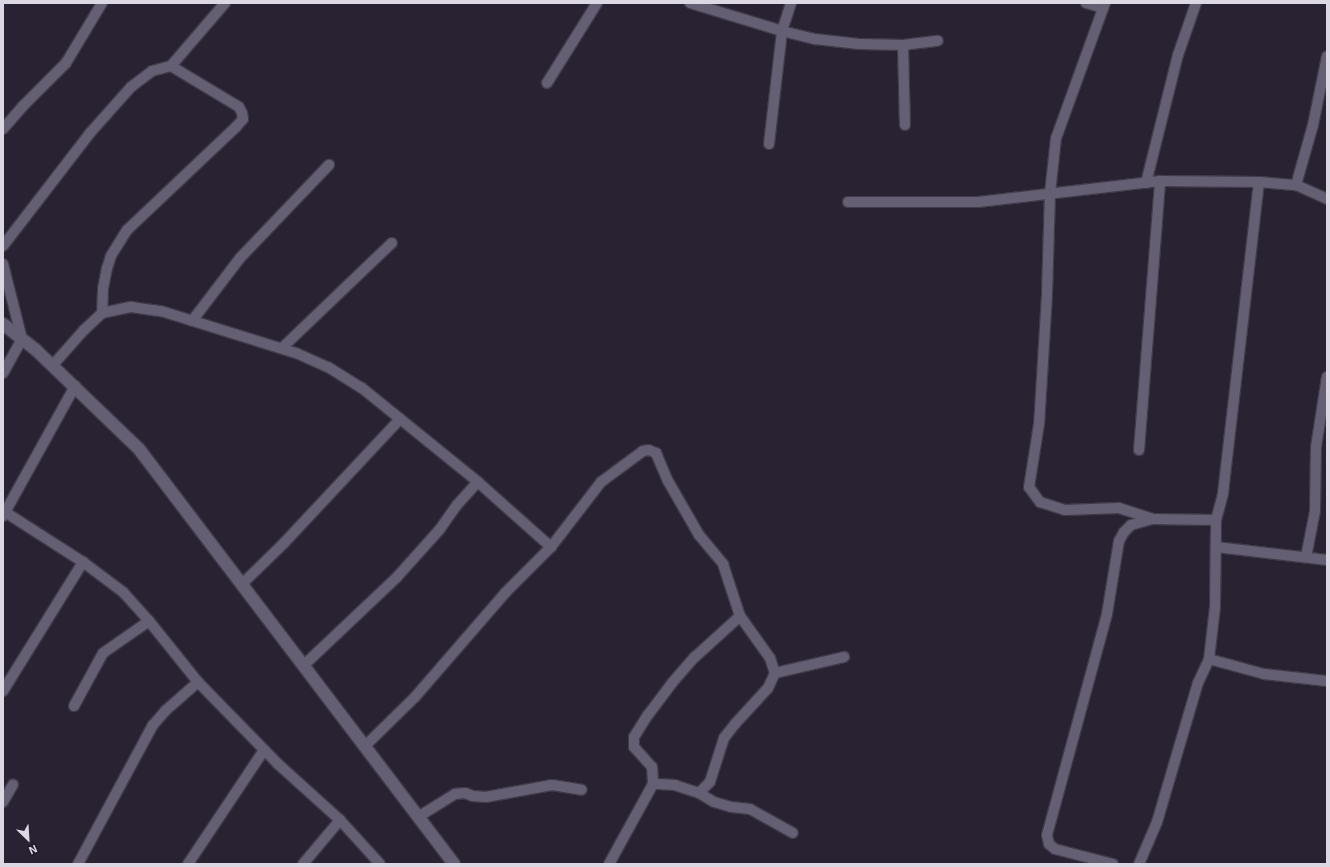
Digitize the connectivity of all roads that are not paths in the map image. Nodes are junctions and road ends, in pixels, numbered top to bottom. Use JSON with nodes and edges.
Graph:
{"nodes":[{"id":1,"x":102,"y":3,"type":"edge"},
{"id":2,"x":225,"y":3,"type":"edge"},
{"id":3,"x":598,"y":3,"type":"edge"},
{"id":4,"x":690,"y":3,"type":"edge"},
{"id":5,"x":791,"y":3,"type":"edge"},
{"id":6,"x":1086,"y":3,"type":"edge"},
{"id":7,"x":1196,"y":3,"type":"edge"},
{"id":8,"x":1104,"y":5,"type":"edge"},
{"id":9,"x":782,"y":31,"type":"junction"},
{"id":10,"x":938,"y":41,"type":"dead end"},
{"id":11,"x":903,"y":45,"type":"junction"},
{"id":12,"x":1327,"y":56,"type":"edge"},
{"id":13,"x":171,"y":66,"type":"junction"},
{"id":14,"x":547,"y":83,"type":"dead end"},
{"id":15,"x":905,"y":125,"type":"dead end"},
{"id":16,"x":3,"y":129,"type":"edge"},
{"id":17,"x":769,"y":144,"type":"dead end"},
{"id":18,"x":328,"y":165,"type":"dead end"},
{"id":19,"x":1160,"y":182,"type":"junction"},
{"id":20,"x":1259,"y":182,"type":"junction"},
{"id":21,"x":1146,"y":183,"type":"junction"},
{"id":22,"x":1296,"y":185,"type":"junction"},
{"id":23,"x":1050,"y":193,"type":"junction"},
{"id":24,"x":1327,"y":199,"type":"edge"},
{"id":25,"x":848,"y":202,"type":"dead end"},
{"id":26,"x":392,"y":243,"type":"dead end"},
{"id":27,"x":3,"y":246,"type":"edge"},
{"id":28,"x":3,"y":264,"type":"edge"},
{"id":29,"x":102,"y":313,"type":"junction"},
{"id":30,"x":192,"y":320,"type":"junction"},
{"id":31,"x":3,"y":324,"type":"edge"},
{"id":32,"x":22,"y":339,"type":"junction"},
{"id":33,"x":282,"y":348,"type":"junction"},
{"id":34,"x":53,"y":365,"type":"junction"},
{"id":35,"x":3,"y":373,"type":"edge"},
{"id":36,"x":1327,"y":377,"type":"edge"},
{"id":37,"x":75,"y":386,"type":"junction"},
{"id":38,"x":400,"y":419,"type":"junction"},
{"id":39,"x":1139,"y":450,"type":"dead end"},
{"id":40,"x":478,"y":482,"type":"junction"},
{"id":41,"x":4,"y":514,"type":"edge"},
{"id":42,"x":1152,"y":519,"type":"junction"},
{"id":43,"x":1216,"y":520,"type":"junction"},
{"id":44,"x":551,"y":547,"type":"junction"},
{"id":45,"x":1216,"y":547,"type":"junction"},
{"id":46,"x":1306,"y":557,"type":"junction"},
{"id":47,"x":1327,"y":560,"type":"edge"},
{"id":48,"x":83,"y":562,"type":"junction"},
{"id":49,"x":241,"y":585,"type":"junction"},
{"id":50,"x":740,"y":616,"type":"junction"},
{"id":51,"x":149,"y":621,"type":"junction"},
{"id":52,"x":844,"y":657,"type":"dead end"},
{"id":53,"x":1210,"y":659,"type":"junction"},
{"id":54,"x":303,"y":666,"type":"junction"},
{"id":55,"x":775,"y":673,"type":"junction"},
{"id":56,"x":1327,"y":681,"type":"edge"},
{"id":57,"x":198,"y":682,"type":"junction"},
{"id":58,"x":3,"y":691,"type":"edge"},
{"id":59,"x":74,"y":706,"type":"dead end"},
{"id":60,"x":365,"y":746,"type":"junction"},
{"id":61,"x":264,"y":750,"type":"junction"},
{"id":62,"x":13,"y":784,"type":"dead end"},
{"id":63,"x":653,"y":784,"type":"junction"},
{"id":64,"x":582,"y":790,"type":"dead end"},
{"id":65,"x":699,"y":793,"type":"junction"},
{"id":66,"x":3,"y":802,"type":"edge"},
{"id":67,"x":418,"y":817,"type":"junction"},
{"id":68,"x":340,"y":820,"type":"junction"},
{"id":69,"x":793,"y":833,"type":"dead end"},
{"id":70,"x":377,"y":863,"type":"edge"},
{"id":71,"x":78,"y":864,"type":"edge"},
{"id":72,"x":188,"y":864,"type":"edge"},
{"id":73,"x":304,"y":864,"type":"edge"},
{"id":74,"x":454,"y":864,"type":"edge"},
{"id":75,"x":609,"y":864,"type":"edge"},
{"id":76,"x":1113,"y":864,"type":"edge"},
{"id":77,"x":1139,"y":864,"type":"edge"}],
"edges":[{"from":1,"to":16,"type":"street"},
{"from":2,"to":13,"type":"street"},
{"from":3,"to":14,"type":"street"},
{"from":4,"to":9,"type":"street"},
{"from":5,"to":9,"type":"street"},
{"from":6,"to":8,"type":"street"},
{"from":7,"to":21,"type":"street"},
{"from":8,"to":23,"type":"street"},
{"from":9,"to":11,"type":"street"},
{"from":9,"to":17,"type":"street"},
{"from":10,"to":11,"type":"street"},
{"from":11,"to":15,"type":"street"},
{"from":12,"to":22,"type":"street"},
{"from":13,"to":27,"type":"street"},
{"from":13,"to":29,"type":"street"},
{"from":18,"to":30,"type":"street"},
{"from":19,"to":20,"type":"street"},
{"from":19,"to":21,"type":"street"},
{"from":19,"to":39,"type":"street"},
{"from":20,"to":22,"type":"street"},
{"from":20,"to":43,"type":"street"},
{"from":21,"to":23,"type":"street"},
{"from":22,"to":24,"type":"street"},
{"from":23,"to":25,"type":"street"},
{"from":23,"to":42,"type":"street"},
{"from":26,"to":33,"type":"street"},
{"from":28,"to":32,"type":"street"},
{"from":29,"to":30,"type":"street"},
{"from":29,"to":34,"type":"street"},
{"from":30,"to":33,"type":"street"},
{"from":31,"to":32,"type":"street"},
{"from":32,"to":34,"type":"street"},
{"from":32,"to":35,"type":"street"},
{"from":33,"to":38,"type":"street"},
{"from":34,"to":37,"type":"street"},
{"from":36,"to":46,"type":"street"},
{"from":37,"to":41,"type":"street"},
{"from":37,"to":49,"type":"street"},
{"from":38,"to":40,"type":"street"},
{"from":38,"to":49,"type":"street"},
{"from":40,"to":44,"type":"street"},
{"from":40,"to":54,"type":"street"},
{"from":41,"to":48,"type":"street"},
{"from":42,"to":43,"type":"street"},
{"from":42,"to":76,"type":"street"},
{"from":43,"to":45,"type":"street"},
{"from":44,"to":50,"type":"street"},
{"from":44,"to":60,"type":"street"},
{"from":45,"to":46,"type":"street"},
{"from":45,"to":53,"type":"street"},
{"from":46,"to":47,"type":"street"},
{"from":48,"to":51,"type":"street"},
{"from":48,"to":58,"type":"street"},
{"from":49,"to":54,"type":"street"},
{"from":50,"to":55,"type":"street"},
{"from":50,"to":63,"type":"street"},
{"from":51,"to":57,"type":"street"},
{"from":51,"to":59,"type":"street"},
{"from":52,"to":55,"type":"street"},
{"from":53,"to":56,"type":"street"},
{"from":53,"to":77,"type":"street"},
{"from":54,"to":60,"type":"street"},
{"from":55,"to":65,"type":"street"},
{"from":57,"to":61,"type":"street"},
{"from":57,"to":71,"type":"street"},
{"from":60,"to":67,"type":"street"},
{"from":61,"to":68,"type":"street"},
{"from":61,"to":72,"type":"street"},
{"from":62,"to":66,"type":"street"},
{"from":63,"to":65,"type":"street"},
{"from":63,"to":75,"type":"street"},
{"from":64,"to":67,"type":"street"},
{"from":65,"to":69,"type":"street"},
{"from":67,"to":74,"type":"street"},
{"from":68,"to":70,"type":"street"},
{"from":68,"to":73,"type":"street"}]}
